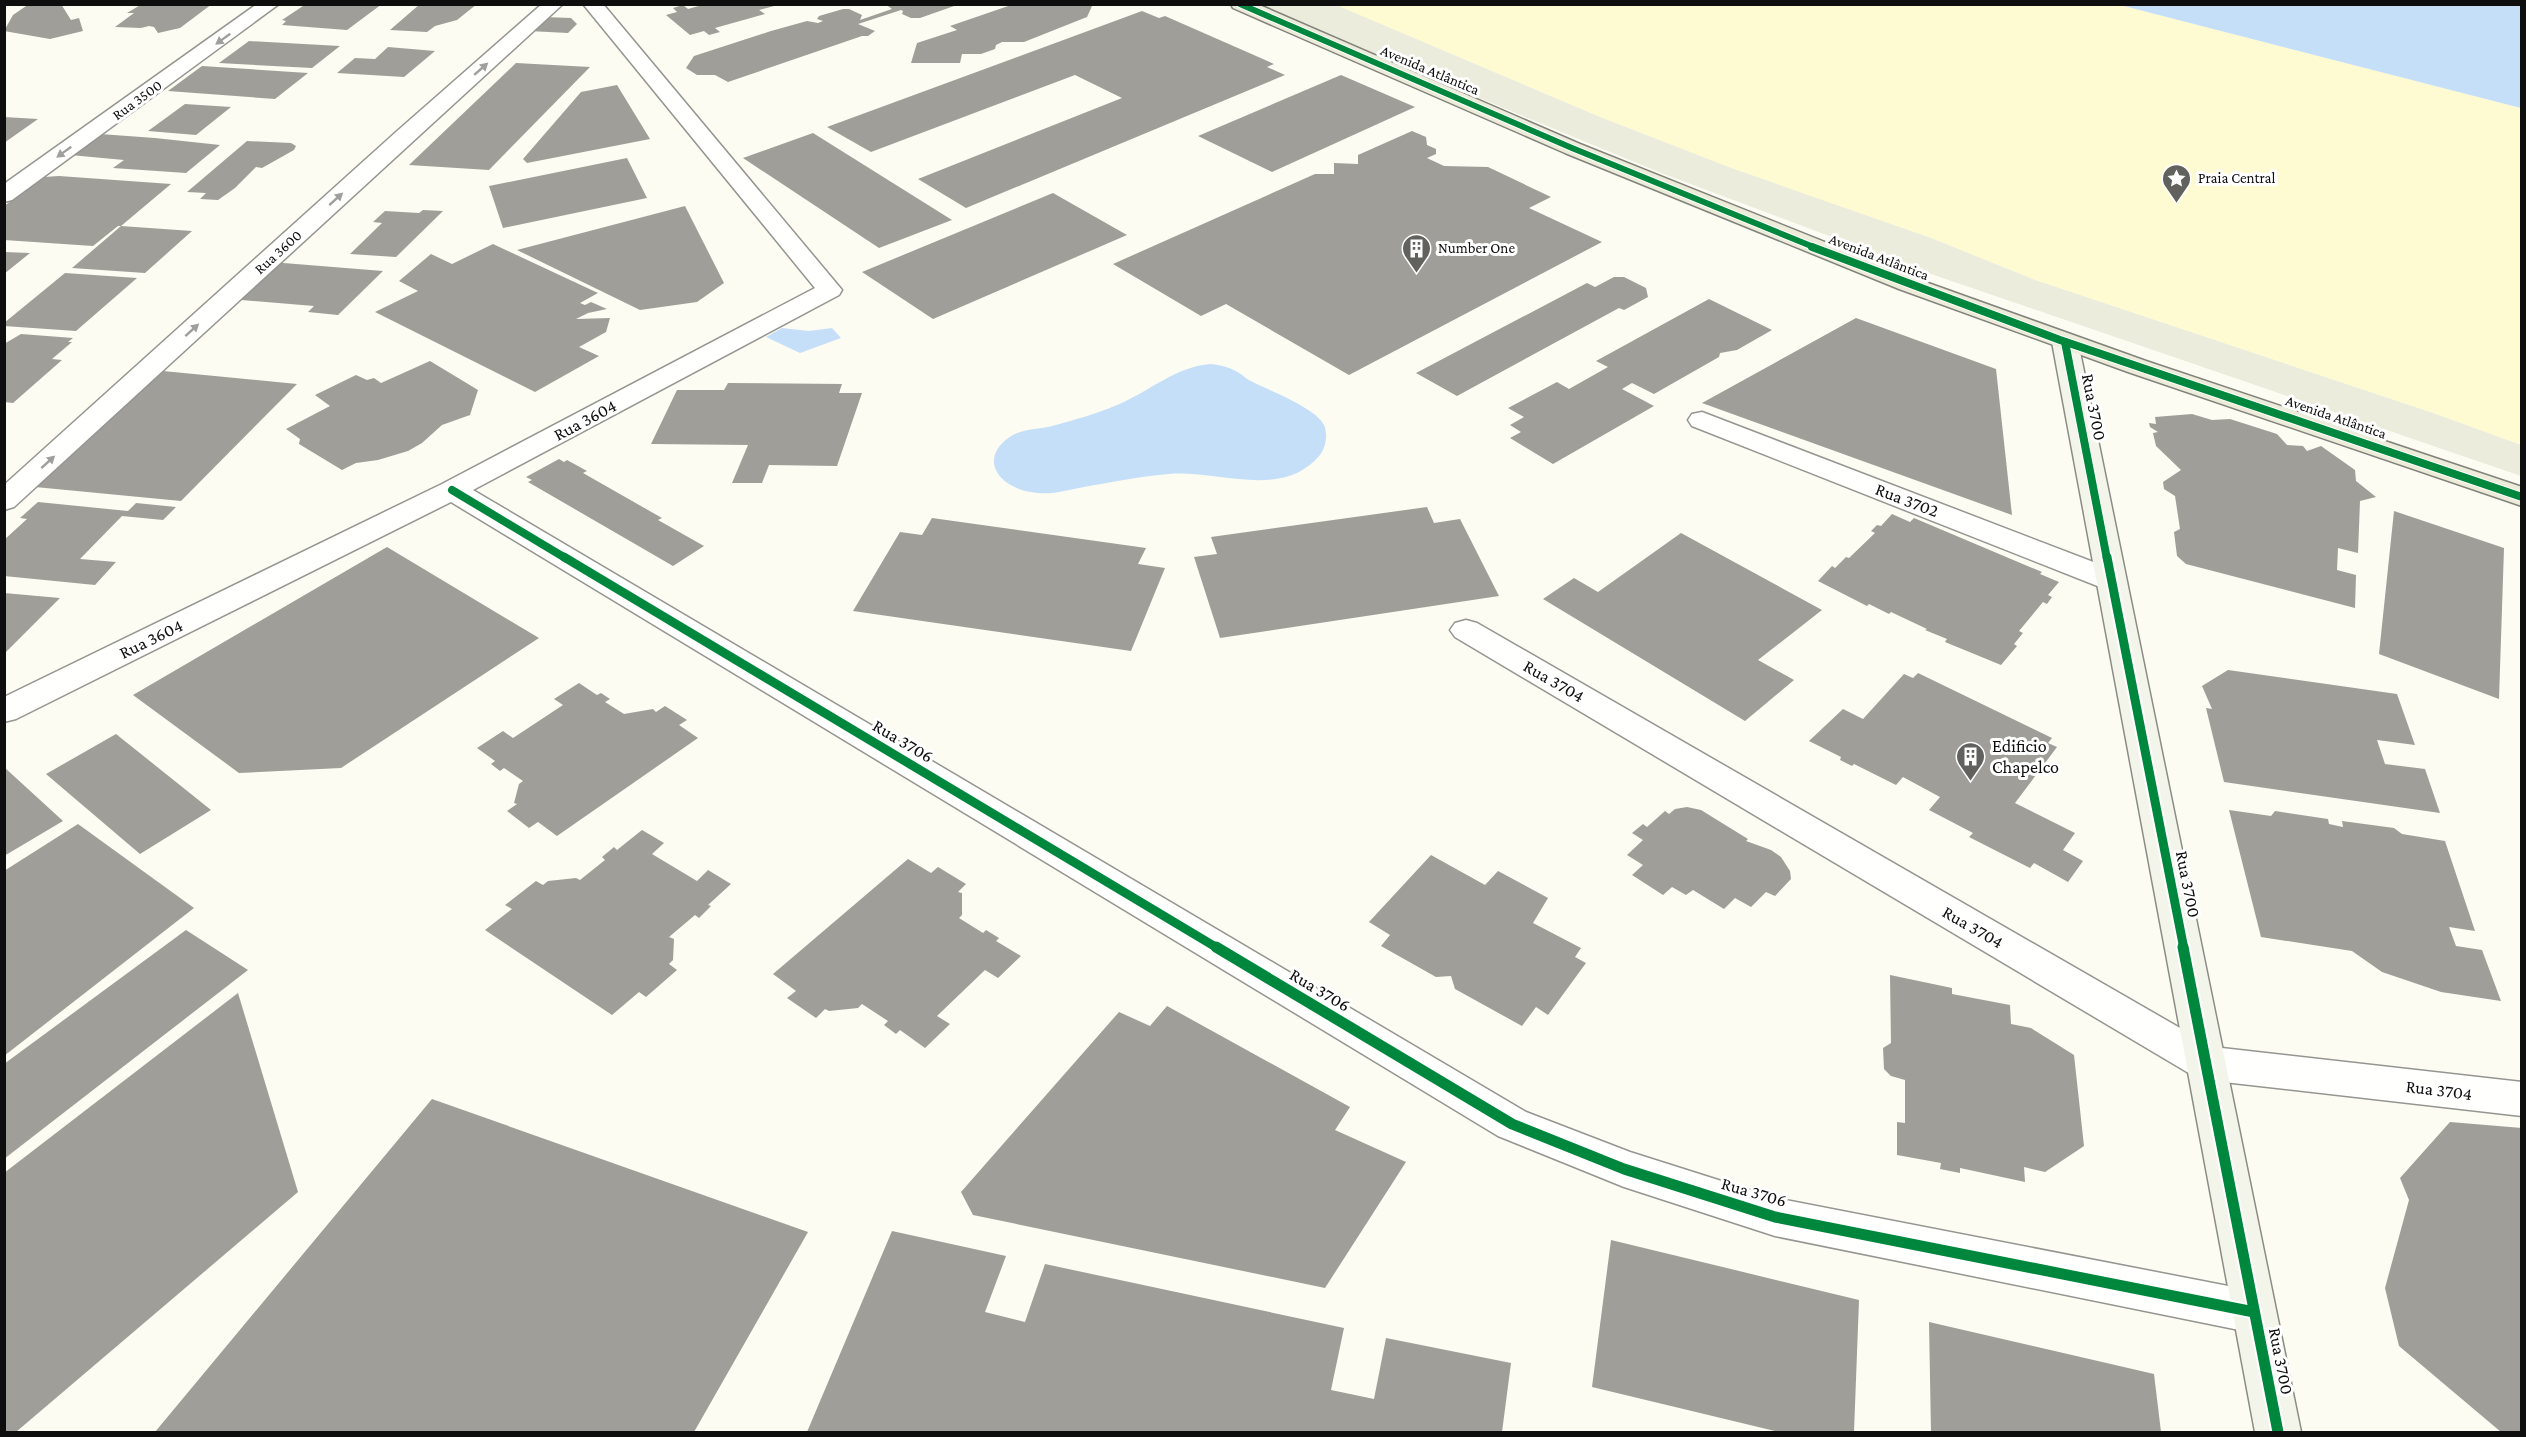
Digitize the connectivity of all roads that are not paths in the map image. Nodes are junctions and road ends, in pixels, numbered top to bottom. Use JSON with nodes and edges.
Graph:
{"nodes":[{"id":1,"x":270,"y":4,"type":"edge"},
{"id":2,"x":554,"y":4,"type":"edge"},
{"id":3,"x":592,"y":4,"type":"edge"},
{"id":4,"x":1240,"y":4,"type":"edge"},
{"id":5,"x":4,"y":195,"type":"edge"},
{"id":6,"x":2065,"y":342,"type":"junction"},
{"id":7,"x":1702,"y":420,"type":"dead end"},
{"id":8,"x":452,"y":490,"type":"junction"},
{"id":9,"x":2522,"y":497,"type":"edge"},
{"id":10,"x":4,"y":501,"type":"edge"},
{"id":11,"x":2111,"y":580,"type":"junction"},
{"id":12,"x":1466,"y":630,"type":"dead end"},
{"id":13,"x":4,"y":711,"type":"edge"},
{"id":14,"x":2206,"y":1063,"type":"junction"},
{"id":15,"x":2522,"y":1099,"type":"edge"},
{"id":16,"x":2254,"y":1312,"type":"junction"},
{"id":17,"x":2278,"y":1432,"type":"edge"}],
"edges":[{"from":1,"to":5,"type":"street","name":"Rua 3500","one_way":true},
{"from":10,"to":2,"type":"street","name":"Rua 3600","one_way":true},
{"from":3,"to":8,"type":"street","name":"Rua 3604"},
{"from":4,"to":6,"type":"main road","name":"Avenida Atlântica"},
{"from":6,"to":9,"type":"main road","name":"Avenida Atlântica"},
{"from":6,"to":11,"type":"main road","name":"Rua 3700"},
{"from":7,"to":11,"type":"street","name":"Rua 3702"},
{"from":8,"to":13,"type":"street","name":"Rua 3604"},
{"from":8,"to":16,"type":"street","name":"Rua 3706"},
{"from":11,"to":14,"type":"main road","name":"Rua 3700"},
{"from":12,"to":14,"type":"street","name":"Rua 3704"},
{"from":14,"to":15,"type":"street","name":"Rua 3704"},
{"from":14,"to":16,"type":"main road","name":"Rua 3700"},
{"from":16,"to":17,"type":"main road","name":"Rua 3700"}]}
